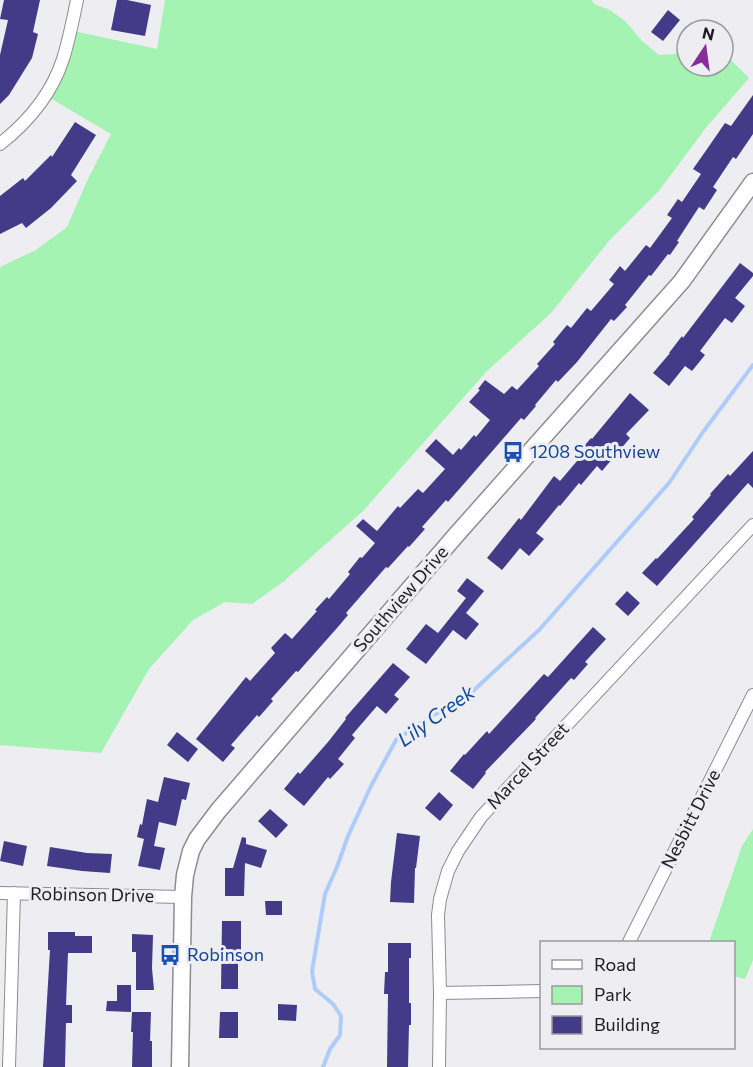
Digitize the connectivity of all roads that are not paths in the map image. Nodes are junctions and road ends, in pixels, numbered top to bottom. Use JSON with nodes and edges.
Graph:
{"nodes":[{"id":1,"x":77,"y":0,"type":"edge"},
{"id":2,"x":0,"y":144,"type":"edge"},
{"id":3,"x":753,"y":182,"type":"edge"},
{"id":4,"x":753,"y":525,"type":"edge"},
{"id":5,"x":753,"y":695,"type":"edge"},
{"id":6,"x":0,"y":893,"type":"edge"},
{"id":7,"x":14,"y":893,"type":"junction"},
{"id":8,"x":183,"y":897,"type":"junction"},
{"id":9,"x":630,"y":941,"type":"edge"},
{"id":10,"x":540,"y":991,"type":"edge"},
{"id":11,"x":440,"y":993,"type":"junction"},
{"id":12,"x":9,"y":1067,"type":"edge"},
{"id":13,"x":180,"y":1067,"type":"edge"},
{"id":14,"x":439,"y":1067,"type":"edge"}],
"edges":[{"from":1,"to":2,"type":"street"},
{"from":3,"to":8,"type":"street","name":"Southview Drive"},
{"from":4,"to":11,"type":"street","name":"Marcel Street"},
{"from":5,"to":9,"type":"street","name":"Nesbitt Drive"},
{"from":6,"to":7,"type":"street","name":"Robinson Drive"},
{"from":7,"to":8,"type":"street","name":"Robinson Drive"},
{"from":7,"to":12,"type":"street"},
{"from":8,"to":13,"type":"street","name":"Southview Drive"},
{"from":10,"to":11,"type":"street"},
{"from":11,"to":14,"type":"street","name":"Marcel Street"}]}
